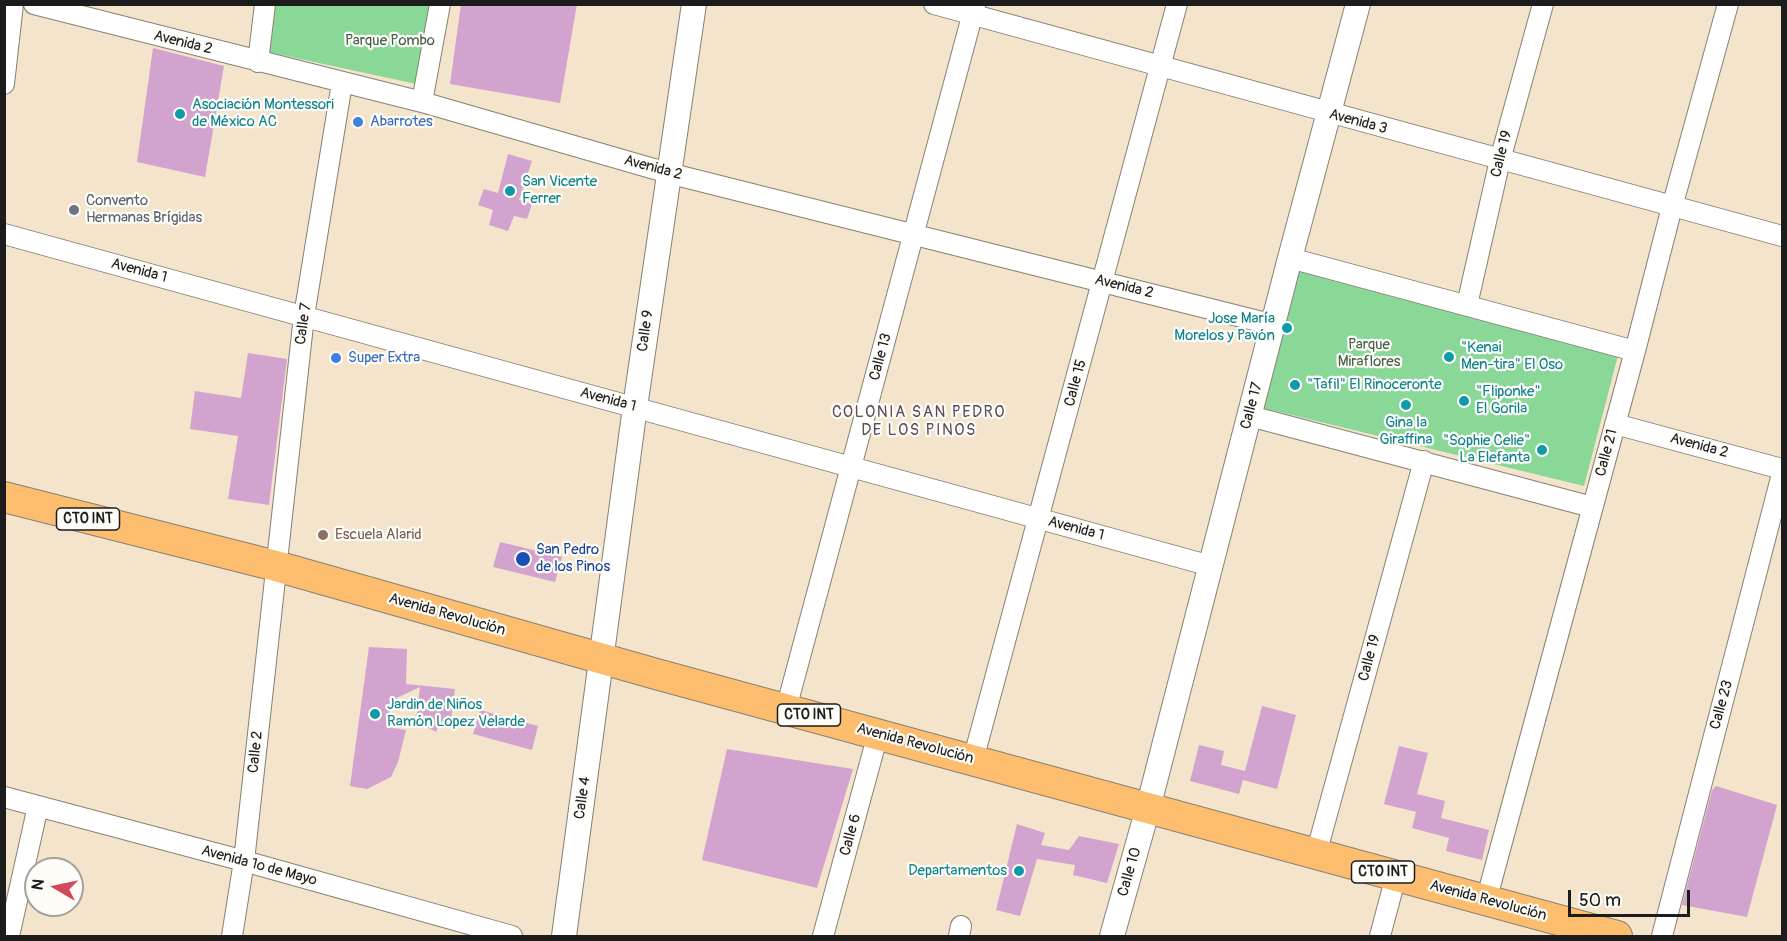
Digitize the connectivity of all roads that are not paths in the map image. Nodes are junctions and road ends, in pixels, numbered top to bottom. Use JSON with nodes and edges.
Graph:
{"nodes":[{"id":1,"x":13,"y":4,"type":"edge"},
{"id":2,"x":34,"y":4,"type":"edge"},
{"id":3,"x":265,"y":4,"type":"edge"},
{"id":4,"x":440,"y":4,"type":"edge"},
{"id":5,"x":694,"y":4,"type":"edge"},
{"id":6,"x":934,"y":4,"type":"edge"},
{"id":7,"x":1177,"y":4,"type":"edge"},
{"id":8,"x":1358,"y":4,"type":"edge"},
{"id":9,"x":1543,"y":4,"type":"edge"},
{"id":10,"x":1728,"y":4,"type":"edge"},
{"id":11,"x":974,"y":10,"type":"edge"},
{"id":12,"x":258,"y":62,"type":"junction"},
{"id":13,"x":1160,"y":67,"type":"junction"},
{"id":14,"x":342,"y":82,"type":"junction"},
{"id":15,"x":4,"y":84,"type":"edge"},
{"id":16,"x":422,"y":102,"type":"junction"},
{"id":17,"x":1329,"y":114,"type":"junction"},
{"id":18,"x":1500,"y":160,"type":"junction"},
{"id":19,"x":668,"y":173,"type":"junction"},
{"id":20,"x":1671,"y":207,"type":"junction"},
{"id":21,"x":4,"y":234,"type":"edge"},
{"id":22,"x":914,"y":234,"type":"junction"},
{"id":23,"x":1782,"y":236,"type":"edge"},
{"id":24,"x":1290,"y":258,"type":"junction"},
{"id":25,"x":1103,"y":282,"type":"junction"},
{"id":26,"x":1467,"y":305,"type":"junction"},
{"id":27,"x":304,"y":316,"type":"junction"},
{"id":28,"x":1274,"y":325,"type":"junction"},
{"id":29,"x":1635,"y":351,"type":"junction"},
{"id":30,"x":635,"y":407,"type":"junction"},
{"id":31,"x":1250,"y":416,"type":"junction"},
{"id":32,"x":1615,"y":424,"type":"junction"},
{"id":33,"x":1424,"y":462,"type":"junction"},
{"id":34,"x":851,"y":467,"type":"junction"},
{"id":35,"x":1782,"y":469,"type":"edge"},
{"id":36,"x":1782,"y":474,"type":"edge"},
{"id":37,"x":4,"y":497,"type":"edge"},
{"id":38,"x":1592,"y":507,"type":"junction"},
{"id":39,"x":1039,"y":518,"type":"junction"},
{"id":40,"x":276,"y":566,"type":"junction"},
{"id":41,"x":1211,"y":566,"type":"junction"},
{"id":42,"x":602,"y":659,"type":"junction"},
{"id":43,"x":786,"y":709,"type":"junction"},
{"id":44,"x":878,"y":734,"type":"junction"},
{"id":45,"x":973,"y":760,"type":"junction"},
{"id":46,"x":4,"y":797,"type":"edge"},
{"id":47,"x":38,"y":806,"type":"junction"},
{"id":48,"x":1148,"y":808,"type":"junction"},
{"id":49,"x":1316,"y":854,"type":"junction"},
{"id":50,"x":244,"y":861,"type":"junction"},
{"id":51,"x":1396,"y":876,"type":"junction"},
{"id":52,"x":1486,"y":901,"type":"junction"},
{"id":53,"x":9,"y":936,"type":"edge"},
{"id":54,"x":232,"y":936,"type":"edge"},
{"id":55,"x":512,"y":936,"type":"edge"},
{"id":56,"x":564,"y":936,"type":"edge"},
{"id":57,"x":824,"y":936,"type":"edge"},
{"id":58,"x":1112,"y":936,"type":"edge"},
{"id":59,"x":1380,"y":936,"type":"edge"},
{"id":60,"x":1617,"y":936,"type":"edge"},
{"id":61,"x":1662,"y":936,"type":"edge"}],
"edges":[{"from":1,"to":15,"type":"street"},
{"from":2,"to":12,"type":"street","name":"Avenida 2"},
{"from":3,"to":12,"type":"street"},
{"from":4,"to":16,"type":"street"},
{"from":5,"to":19,"type":"street","name":"Calle 9"},
{"from":6,"to":11,"type":"street","name":"Avenida 3"},
{"from":7,"to":13,"type":"street","name":"Calle 15"},
{"from":8,"to":17,"type":"street","name":"Calle 17"},
{"from":9,"to":18,"type":"street","name":"Calle 19"},
{"from":10,"to":20,"type":"street","name":"Calle 21"},
{"from":11,"to":13,"type":"street","name":"Avenida 3"},
{"from":11,"to":22,"type":"street","name":"Calle 13"},
{"from":12,"to":14,"type":"street","name":"Avenida 2"},
{"from":13,"to":17,"type":"street","name":"Avenida 3"},
{"from":13,"to":25,"type":"street","name":"Calle 15"},
{"from":14,"to":16,"type":"street","name":"Avenida 2"},
{"from":14,"to":27,"type":"street","name":"Calle 7"},
{"from":16,"to":19,"type":"street","name":"Avenida 2"},
{"from":17,"to":18,"type":"street","name":"Avenida 3"},
{"from":17,"to":24,"type":"street","name":"Calle 17"},
{"from":18,"to":20,"type":"street","name":"Avenida 3"},
{"from":18,"to":26,"type":"street","name":"Calle 19"},
{"from":19,"to":22,"type":"street","name":"Avenida 2"},
{"from":19,"to":30,"type":"street","name":"Calle 9"},
{"from":20,"to":23,"type":"street","name":"Avenida 3"},
{"from":20,"to":29,"type":"street","name":"Calle 21"},
{"from":21,"to":27,"type":"street","name":"Avenida 1"},
{"from":22,"to":25,"type":"street","name":"Avenida 2"},
{"from":22,"to":34,"type":"street","name":"Calle 13"},
{"from":24,"to":26,"type":"street"},
{"from":24,"to":28,"type":"street","name":"Calle 17"},
{"from":25,"to":28,"type":"street","name":"Avenida 2"},
{"from":25,"to":39,"type":"street","name":"Calle 15"},
{"from":26,"to":29,"type":"street"},
{"from":27,"to":30,"type":"street","name":"Avenida 1"},
{"from":27,"to":40,"type":"street","name":"Calle 7"},
{"from":28,"to":31,"type":"street","name":"Calle 17"},
{"from":29,"to":32,"type":"street","name":"Calle 21"},
{"from":30,"to":34,"type":"street","name":"Avenida 1"},
{"from":30,"to":42,"type":"street","name":"Calle 9"},
{"from":31,"to":33,"type":"street"},
{"from":31,"to":41,"type":"street","name":"Calle 17"},
{"from":32,"to":35,"type":"street","name":"Avenida 2"},
{"from":32,"to":38,"type":"street","name":"Calle 21"},
{"from":33,"to":38,"type":"street"},
{"from":33,"to":49,"type":"street","name":"Calle 19"},
{"from":34,"to":39,"type":"street","name":"Avenida 1"},
{"from":34,"to":43,"type":"street","name":"Calle 13"},
{"from":36,"to":61,"type":"street","name":"Calle 23"},
{"from":37,"to":40,"type":"main road","name":"Avenida Revolución","number":"CTO INT"},
{"from":38,"to":52,"type":"street","name":"Calle 21"},
{"from":39,"to":41,"type":"street","name":"Avenida 1"},
{"from":39,"to":45,"type":"street","name":"Calle 15"},
{"from":40,"to":42,"type":"main road","name":"Avenida Revolución","number":"CTO INT"},
{"from":40,"to":50,"type":"street","name":"Calle 2"},
{"from":41,"to":48,"type":"street","name":"Calle 17"},
{"from":42,"to":43,"type":"main road","name":"Avenida Revolución","number":"CTO INT"},
{"from":42,"to":56,"type":"street","name":"Calle 4"},
{"from":43,"to":44,"type":"main road","name":"Avenida Revolución","number":"CTO INT"},
{"from":44,"to":45,"type":"main road","name":"Avenida Revolución","number":"CTO INT"},
{"from":44,"to":57,"type":"street","name":"Calle 6"},
{"from":45,"to":48,"type":"main road","name":"Avenida Revolución","number":"CTO INT"},
{"from":46,"to":47,"type":"street","name":"Avenida 1º de Mayo"},
{"from":47,"to":50,"type":"street","name":"Avenida 1º de Mayo"},
{"from":47,"to":53,"type":"street"},
{"from":48,"to":49,"type":"main road","name":"Avenida Revolución","number":"CTO INT"},
{"from":48,"to":58,"type":"street","name":"Calle 10"},
{"from":49,"to":51,"type":"main road","name":"Avenida Revolución","number":"CTO INT"},
{"from":50,"to":54,"type":"street","name":"Calle 2"},
{"from":50,"to":55,"type":"street","name":"Avenida 1º de Mayo"},
{"from":51,"to":52,"type":"main road","name":"Avenida Revolución","number":"CTO INT"},
{"from":51,"to":59,"type":"street"},
{"from":52,"to":60,"type":"main road","name":"Avenida Revolución","number":"CTO INT"}]}
